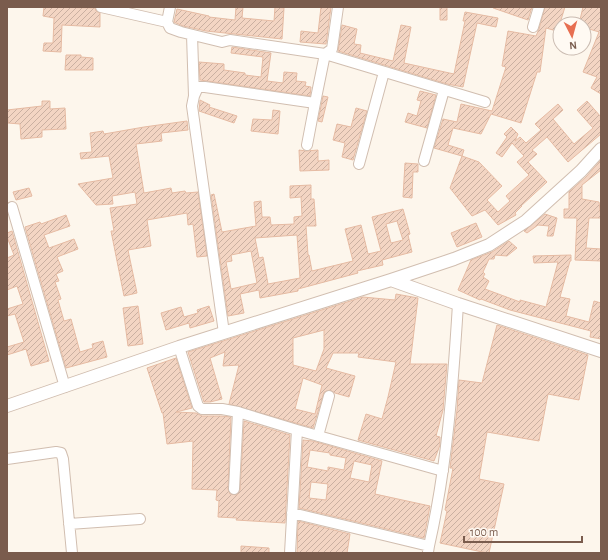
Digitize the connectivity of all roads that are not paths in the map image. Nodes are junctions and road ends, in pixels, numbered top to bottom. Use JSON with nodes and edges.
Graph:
{"nodes":[{"id":1,"x":101,"y":7,"type":"edge"},
{"id":2,"x":170,"y":7,"type":"edge"},
{"id":3,"x":338,"y":7,"type":"edge"},
{"id":4,"x":539,"y":7,"type":"edge"},
{"id":5,"x":167,"y":22,"type":"junction"},
{"id":6,"x":533,"y":27,"type":"dead end"},
{"id":7,"x":192,"y":35,"type":"junction"},
{"id":8,"x":325,"y":54,"type":"junction"},
{"id":9,"x":384,"y":72,"type":"junction"},
{"id":10,"x":444,"y":90,"type":"junction"},
{"id":11,"x":194,"y":96,"type":"junction"},
{"id":12,"x":484,"y":102,"type":"dead end"},
{"id":13,"x":315,"y":103,"type":"junction"},
{"id":14,"x":307,"y":144,"type":"dead end"},
{"id":15,"x":601,"y":149,"type":"edge"},
{"id":16,"x":424,"y":161,"type":"dead end"},
{"id":17,"x":358,"y":164,"type":"dead end"},
{"id":18,"x":12,"y":207,"type":"dead end"},
{"id":19,"x":391,"y":280,"type":"junction"},
{"id":20,"x":458,"y":304,"type":"junction"},
{"id":21,"x":224,"y":333,"type":"junction"},
{"id":22,"x":179,"y":347,"type":"junction"},
{"id":23,"x":601,"y":351,"type":"edge"},
{"id":24,"x":65,"y":387,"type":"junction"},
{"id":25,"x":329,"y":396,"type":"dead end"},
{"id":26,"x":7,"y":406,"type":"edge"},
{"id":27,"x":238,"y":412,"type":"junction"},
{"id":28,"x":297,"y":430,"type":"junction"},
{"id":29,"x":318,"y":436,"type":"junction"},
{"id":30,"x":7,"y":459,"type":"edge"},
{"id":31,"x":443,"y":471,"type":"junction"},
{"id":32,"x":234,"y":489,"type":"dead end"},
{"id":33,"x":292,"y":513,"type":"junction"},
{"id":34,"x":140,"y":519,"type":"dead end"},
{"id":35,"x":69,"y":524,"type":"junction"},
{"id":36,"x":429,"y":550,"type":"edge"},
{"id":37,"x":72,"y":553,"type":"edge"},
{"id":38,"x":290,"y":553,"type":"edge"}],
"edges":[{"from":1,"to":5,"type":"street"},
{"from":2,"to":5,"type":"street"},
{"from":3,"to":8,"type":"street"},
{"from":4,"to":6,"type":"street"},
{"from":5,"to":7,"type":"street"},
{"from":7,"to":8,"type":"street"},
{"from":7,"to":11,"type":"street"},
{"from":8,"to":9,"type":"street"},
{"from":8,"to":13,"type":"street"},
{"from":9,"to":10,"type":"street"},
{"from":9,"to":17,"type":"street"},
{"from":10,"to":12,"type":"street"},
{"from":10,"to":16,"type":"street"},
{"from":11,"to":13,"type":"street"},
{"from":11,"to":21,"type":"street"},
{"from":13,"to":14,"type":"street"},
{"from":15,"to":19,"type":"street"},
{"from":18,"to":24,"type":"street"},
{"from":19,"to":20,"type":"street"},
{"from":19,"to":21,"type":"street"},
{"from":20,"to":23,"type":"street"},
{"from":20,"to":31,"type":"street"},
{"from":21,"to":22,"type":"street"},
{"from":22,"to":24,"type":"street"},
{"from":22,"to":27,"type":"street"},
{"from":24,"to":26,"type":"street"},
{"from":25,"to":29,"type":"street"},
{"from":27,"to":28,"type":"street"},
{"from":27,"to":32,"type":"street"},
{"from":28,"to":29,"type":"street"},
{"from":28,"to":33,"type":"street"},
{"from":29,"to":31,"type":"street"},
{"from":30,"to":35,"type":"street"},
{"from":31,"to":36,"type":"street"},
{"from":33,"to":36,"type":"street"},
{"from":33,"to":38,"type":"street"},
{"from":34,"to":35,"type":"street"},
{"from":35,"to":37,"type":"street"}]}
